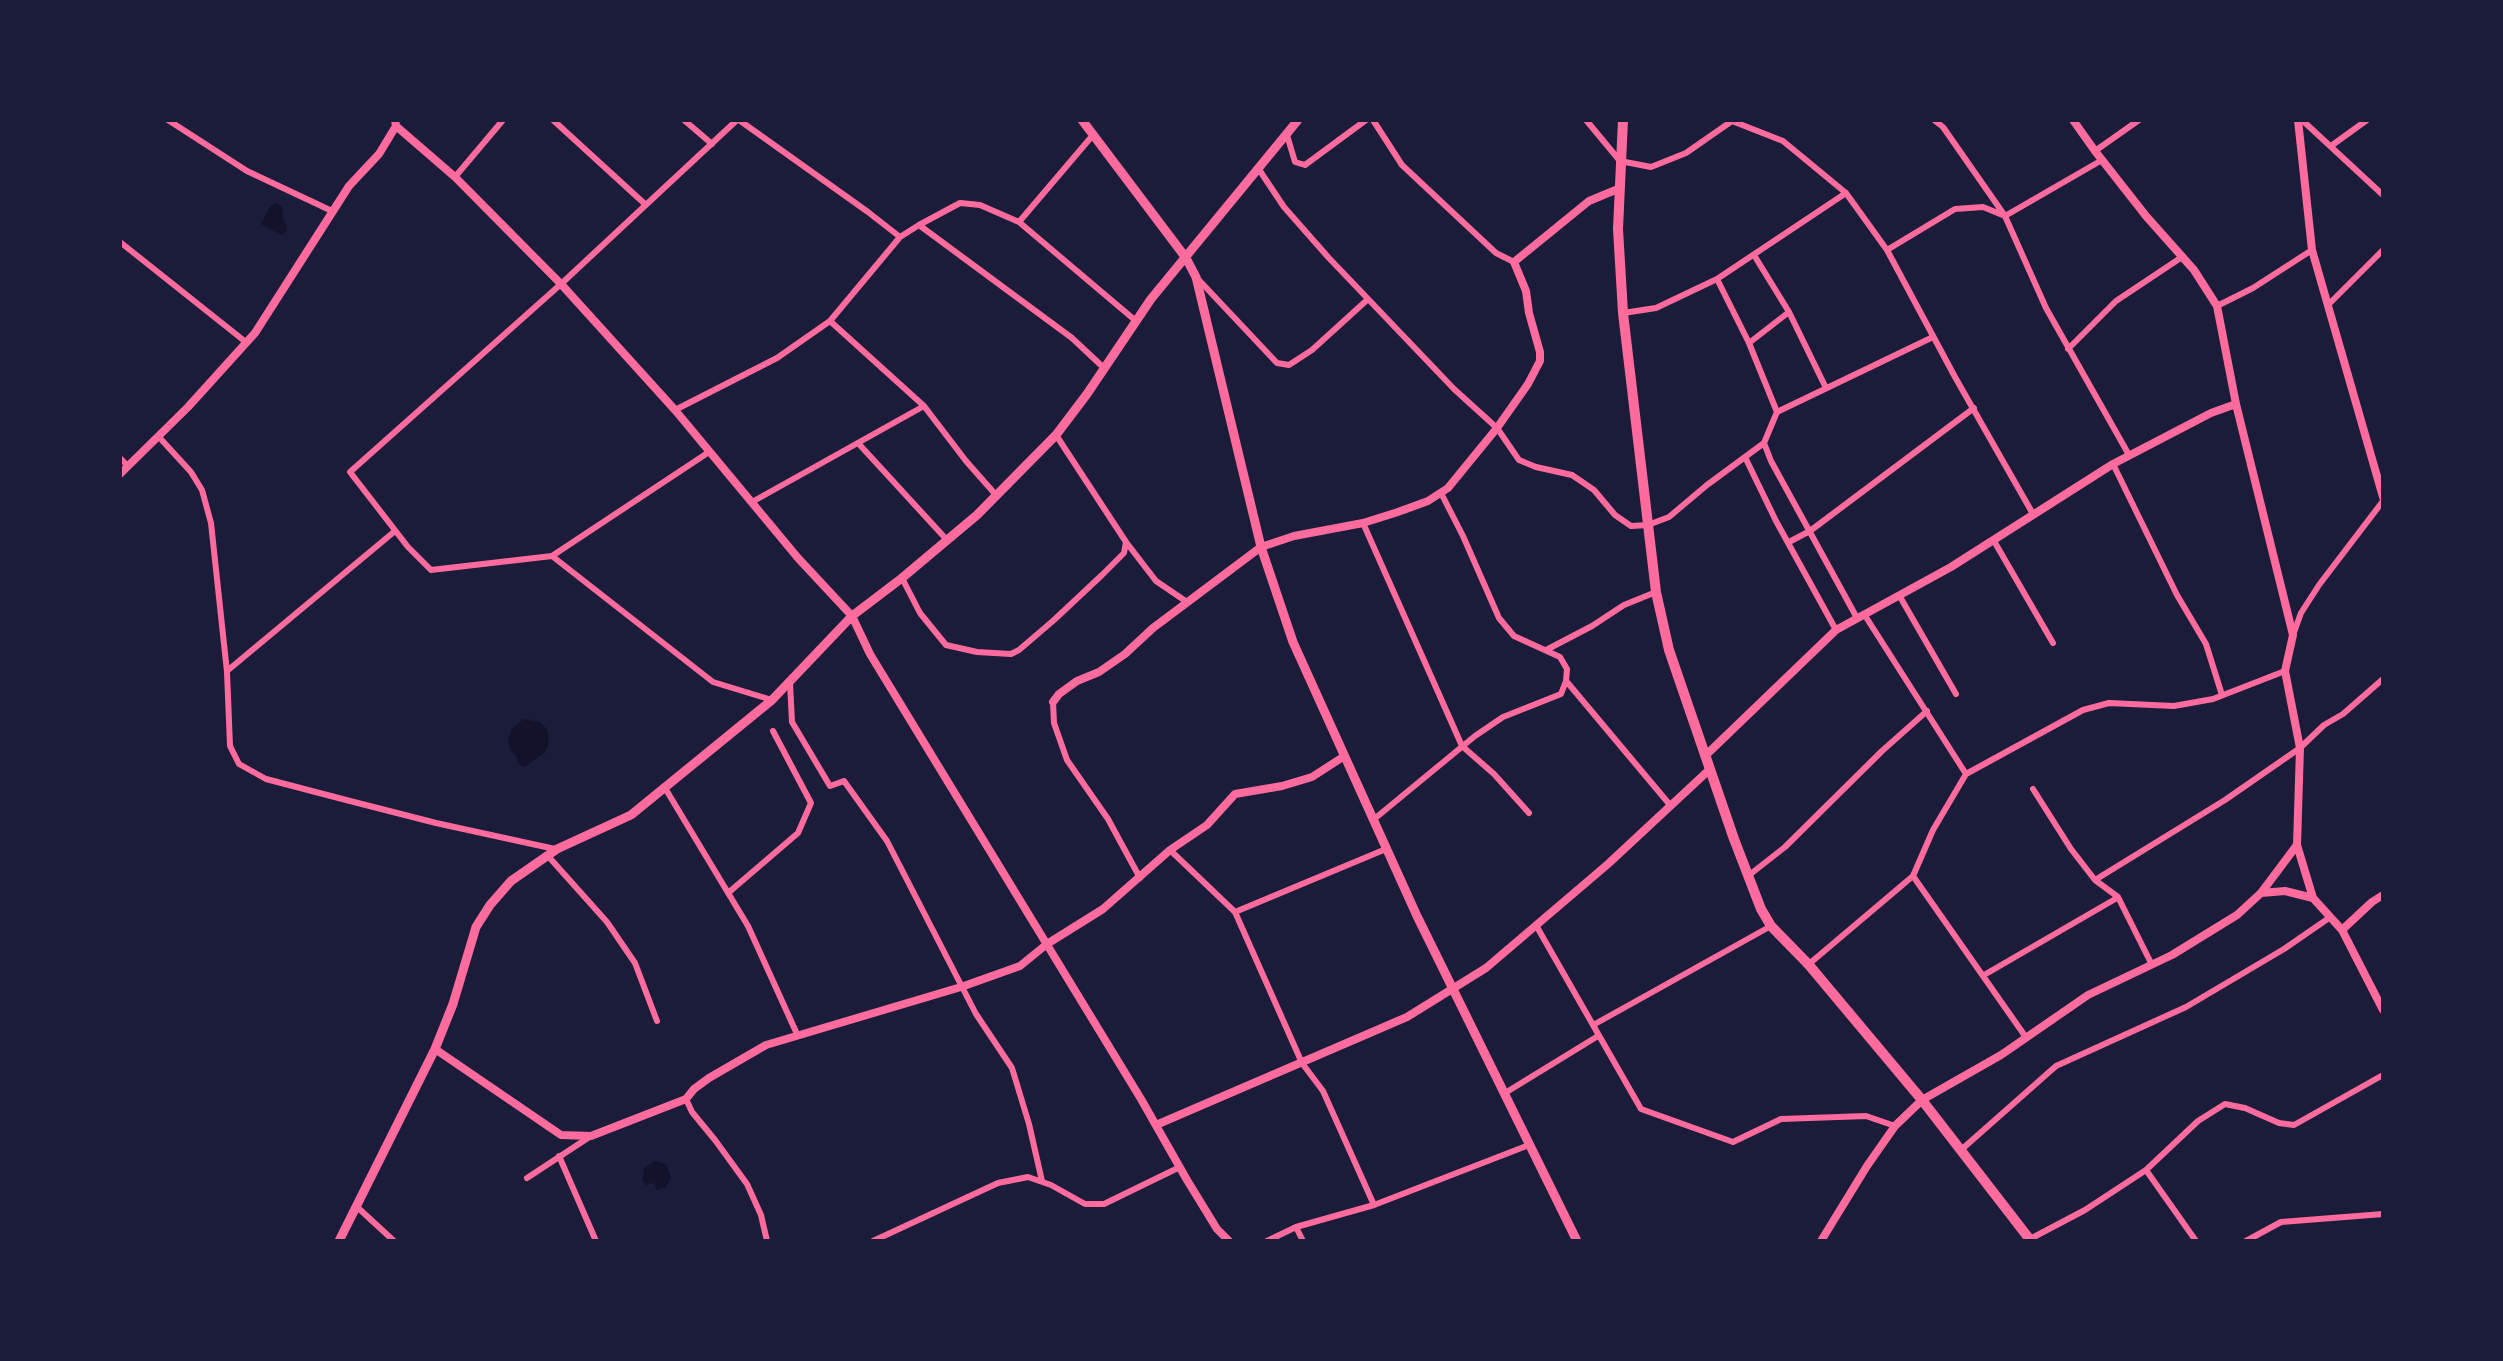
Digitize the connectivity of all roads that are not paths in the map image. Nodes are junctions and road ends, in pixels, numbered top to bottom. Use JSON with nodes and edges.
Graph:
{"nodes":[{"id":1,"x":168,"y":120,"type":"edge"},
{"id":2,"x":503,"y":120,"type":"edge"},
{"id":3,"x":553,"y":120,"type":"edge"},
{"id":4,"x":684,"y":120,"type":"edge"},
{"id":5,"x":738,"y":120,"type":"edge"},
{"id":6,"x":1082,"y":120,"type":"edge"},
{"id":7,"x":1298,"y":120,"type":"edge"},
{"id":8,"x":1369,"y":120,"type":"edge"},
{"id":9,"x":1586,"y":120,"type":"edge"},
{"id":10,"x":1623,"y":120,"type":"edge"},
{"id":11,"x":1732,"y":120,"type":"edge"},
{"id":12,"x":1934,"y":120,"type":"edge"},
{"id":13,"x":2074,"y":120,"type":"edge"},
{"id":14,"x":2138,"y":120,"type":"edge"},
{"id":15,"x":2300,"y":120,"type":"edge"},
{"id":16,"x":2366,"y":120,"type":"edge"},
{"id":17,"x":395,"y":123,"type":"edge"},
{"id":18,"x":1286,"y":134,"type":"junction"},
{"id":19,"x":1093,"y":135,"type":"junction"},
{"id":20,"x":712,"y":144,"type":"junction"},
{"id":21,"x":2331,"y":146,"type":"junction"},
{"id":22,"x":2095,"y":151,"type":"junction"},
{"id":23,"x":2102,"y":160,"type":"junction"},
{"id":24,"x":1620,"y":162,"type":"junction"},
{"id":25,"x":1258,"y":168,"type":"junction"},
{"id":26,"x":455,"y":176,"type":"junction"},
{"id":27,"x":1618,"y":189,"type":"junction"},
{"id":28,"x":1846,"y":192,"type":"junction"},
{"id":29,"x":2383,"y":196,"type":"edge"},
{"id":30,"x":646,"y":205,"type":"junction"},
{"id":31,"x":332,"y":211,"type":"junction"},
{"id":32,"x":2005,"y":216,"type":"junction"},
{"id":33,"x":1019,"y":222,"type":"junction"},
{"id":34,"x":920,"y":225,"type":"junction"},
{"id":35,"x":900,"y":237,"type":"junction"},
{"id":36,"x":120,"y":242,"type":"edge"},
{"id":37,"x":1887,"y":250,"type":"junction"},
{"id":38,"x":2312,"y":250,"type":"junction"},
{"id":39,"x":2383,"y":250,"type":"edge"},
{"id":40,"x":1754,"y":255,"type":"junction"},
{"id":41,"x":2182,"y":257,"type":"junction"},
{"id":42,"x":1186,"y":258,"type":"junction"},
{"id":43,"x":1514,"y":262,"type":"junction"},
{"id":44,"x":1196,"y":277,"type":"junction"},
{"id":45,"x":1717,"y":279,"type":"junction"},
{"id":46,"x":561,"y":284,"type":"junction"},
{"id":47,"x":1367,"y":300,"type":"junction"},
{"id":48,"x":2217,"y":306,"type":"junction"},
{"id":49,"x":2328,"y":306,"type":"junction"},
{"id":50,"x":1789,"y":312,"type":"junction"},
{"id":51,"x":1623,"y":313,"type":"junction"},
{"id":52,"x":830,"y":320,"type":"junction"},
{"id":53,"x":1136,"y":321,"type":"junction"},
{"id":54,"x":1932,"y":337,"type":"junction"},
{"id":55,"x":246,"y":343,"type":"junction"},
{"id":56,"x":1749,"y":343,"type":"junction"},
{"id":57,"x":2068,"y":349,"type":"junction"},
{"id":58,"x":1104,"y":368,"type":"junction"},
{"id":59,"x":1826,"y":388,"type":"junction"},
{"id":60,"x":2236,"y":404,"type":"junction"},
{"id":61,"x":924,"y":406,"type":"junction"},
{"id":62,"x":1974,"y":408,"type":"junction"},
{"id":63,"x":675,"y":410,"type":"junction"},
{"id":64,"x":1777,"y":412,"type":"junction"},
{"id":65,"x":1497,"y":428,"type":"junction"},
{"id":66,"x":1056,"y":434,"type":"junction"},
{"id":67,"x":158,"y":436,"type":"junction"},
{"id":68,"x":858,"y":443,"type":"junction"},
{"id":69,"x":1764,"y":443,"type":"junction"},
{"id":70,"x":709,"y":452,"type":"junction"},
{"id":71,"x":2129,"y":455,"type":"junction"},
{"id":72,"x":1745,"y":457,"type":"junction"},
{"id":73,"x":120,"y":458,"type":"edge"},
{"id":74,"x":2113,"y":464,"type":"junction"},
{"id":75,"x":128,"y":466,"type":"junction"},
{"id":76,"x":120,"y":474,"type":"edge"},
{"id":77,"x":1440,"y":493,"type":"junction"},
{"id":78,"x":996,"y":495,"type":"junction"},
{"id":79,"x":2383,"y":499,"type":"edge"},
{"id":80,"x":752,"y":502,"type":"junction"},
{"id":81,"x":2033,"y":514,"type":"junction"},
{"id":82,"x":1364,"y":522,"type":"junction"},
{"id":83,"x":1648,"y":526,"type":"junction"},
{"id":84,"x":1810,"y":531,"type":"junction"},
{"id":85,"x":396,"y":532,"type":"junction"},
{"id":86,"x":947,"y":540,"type":"junction"},
{"id":87,"x":1994,"y":541,"type":"junction"},
{"id":88,"x":1126,"y":542,"type":"junction"},
{"id":89,"x":1789,"y":542,"type":"junction"},
{"id":90,"x":1261,"y":547,"type":"junction"},
{"id":91,"x":552,"y":556,"type":"junction"},
{"id":92,"x":902,"y":578,"type":"junction"},
{"id":93,"x":1656,"y":592,"type":"junction"},
{"id":94,"x":1899,"y":595,"type":"junction"},
{"id":95,"x":1187,"y":602,"type":"junction"},
{"id":96,"x":852,"y":616,"type":"junction"},
{"id":97,"x":1860,"y":616,"type":"junction"},
{"id":98,"x":1836,"y":630,"type":"junction"},
{"id":99,"x":2293,"y":635,"type":"junction"},
{"id":100,"x":2053,"y":643,"type":"dead end"},
{"id":101,"x":1547,"y":650,"type":"junction"},
{"id":102,"x":2285,"y":671,"type":"junction"},
{"id":103,"x":227,"y":672,"type":"junction"},
{"id":104,"x":2383,"y":678,"type":"edge"},
{"id":105,"x":1566,"y":681,"type":"junction"},
{"id":106,"x":790,"y":682,"type":"junction"},
{"id":107,"x":1956,"y":694,"type":"dead end"},
{"id":108,"x":2222,"y":695,"type":"junction"},
{"id":109,"x":772,"y":700,"type":"junction"},
{"id":110,"x":1054,"y":702,"type":"joint"},
{"id":111,"x":1927,"y":710,"type":"junction"},
{"id":112,"x":773,"y":731,"type":"dead end"},
{"id":113,"x":1462,"y":746,"type":"junction"},
{"id":114,"x":2300,"y":748,"type":"junction"},
{"id":115,"x":1343,"y":756,"type":"junction"},
{"id":116,"x":1705,"y":756,"type":"junction"},
{"id":117,"x":1709,"y":770,"type":"junction"},
{"id":118,"x":1966,"y":774,"type":"junction"},
{"id":119,"x":666,"y":788,"type":"junction"},
{"id":120,"x":2033,"y":789,"type":"dead end"},
{"id":121,"x":1670,"y":804,"type":"junction"},
{"id":122,"x":1529,"y":813,"type":"dead end"},
{"id":123,"x":1373,"y":820,"type":"junction"},
{"id":124,"x":2297,"y":845,"type":"junction"},
{"id":125,"x":1386,"y":848,"type":"junction"},
{"id":126,"x":556,"y":849,"type":"junction"},
{"id":127,"x":1170,"y":850,"type":"junction"},
{"id":128,"x":547,"y":855,"type":"junction"},
{"id":129,"x":1748,"y":876,"type":"junction"},
{"id":130,"x":1913,"y":876,"type":"junction"},
{"id":131,"x":1140,"y":878,"type":"junction"},
{"id":132,"x":2094,"y":880,"type":"junction"},
{"id":133,"x":728,"y":893,"type":"junction"},
{"id":134,"x":2260,"y":893,"type":"junction"},
{"id":135,"x":2383,"y":896,"type":"edge"},
{"id":136,"x":2118,"y":897,"type":"junction"},
{"id":137,"x":2313,"y":898,"type":"junction"},
{"id":138,"x":1235,"y":912,"type":"junction"},
{"id":139,"x":2329,"y":918,"type":"junction"},
{"id":140,"x":1771,"y":926,"type":"junction"},
{"id":141,"x":1537,"y":927,"type":"junction"},
{"id":142,"x":2342,"y":930,"type":"junction"},
{"id":143,"x":1047,"y":944,"type":"junction"},
{"id":144,"x":1809,"y":965,"type":"junction"},
{"id":145,"x":2152,"y":965,"type":"junction"},
{"id":146,"x":1984,"y":975,"type":"junction"},
{"id":147,"x":961,"y":987,"type":"junction"},
{"id":148,"x":1452,"y":989,"type":"junction"},
{"id":149,"x":2383,"y":1010,"type":"edge"},
{"id":150,"x":657,"y":1022,"type":"dead end"},
{"id":151,"x":1594,"y":1024,"type":"junction"},
{"id":152,"x":797,"y":1034,"type":"junction"},
{"id":153,"x":1598,"y":1036,"type":"junction"},
{"id":154,"x":2025,"y":1036,"type":"junction"},
{"id":155,"x":435,"y":1049,"type":"junction"},
{"id":156,"x":1302,"y":1063,"type":"junction"},
{"id":157,"x":2383,"y":1075,"type":"edge"},
{"id":158,"x":1504,"y":1094,"type":"junction"},
{"id":159,"x":686,"y":1099,"type":"junction"},
{"id":160,"x":1922,"y":1100,"type":"junction"},
{"id":161,"x":1156,"y":1125,"type":"junction"},
{"id":162,"x":1895,"y":1126,"type":"junction"},
{"id":163,"x":591,"y":1136,"type":"junction"},
{"id":164,"x":1528,"y":1145,"type":"junction"},
{"id":165,"x":1962,"y":1150,"type":"junction"},
{"id":166,"x":560,"y":1156,"type":"junction"},
{"id":167,"x":1180,"y":1168,"type":"junction"},
{"id":168,"x":2146,"y":1170,"type":"junction"},
{"id":169,"x":527,"y":1178,"type":"dead end"},
{"id":170,"x":1042,"y":1182,"type":"junction"},
{"id":171,"x":1374,"y":1205,"type":"junction"},
{"id":172,"x":356,"y":1206,"type":"junction"},
{"id":173,"x":2383,"y":1214,"type":"edge"},
{"id":174,"x":1296,"y":1227,"type":"junction"},
{"id":175,"x":2029,"y":1240,"type":"edge"},
{"id":176,"x":339,"y":1241,"type":"edge"},
{"id":177,"x":394,"y":1241,"type":"edge"},
{"id":178,"x":596,"y":1241,"type":"edge"},
{"id":179,"x":768,"y":1241,"type":"edge"},
{"id":180,"x":874,"y":1241,"type":"edge"},
{"id":181,"x":1229,"y":1241,"type":"edge"},
{"id":182,"x":1267,"y":1241,"type":"edge"},
{"id":183,"x":1303,"y":1241,"type":"edge"},
{"id":184,"x":1577,"y":1241,"type":"edge"},
{"id":185,"x":1820,"y":1241,"type":"edge"},
{"id":186,"x":2196,"y":1241,"type":"edge"},
{"id":187,"x":2246,"y":1241,"type":"edge"}],
"edges":[{"from":1,"to":31,"type":"street"},
{"from":2,"to":26,"type":"street"},
{"from":3,"to":30,"type":"street"},
{"from":4,"to":20,"type":"street"},
{"from":5,"to":20,"type":"street"},
{"from":5,"to":35,"type":"street"},
{"from":6,"to":19,"type":"main road"},
{"from":7,"to":18,"type":"main road"},
{"from":8,"to":18,"type":"street"},
{"from":8,"to":43,"type":"street"},
{"from":9,"to":24,"type":"street"},
{"from":10,"to":24,"type":"main road"},
{"from":11,"to":24,"type":"street"},
{"from":11,"to":28,"type":"street"},
{"from":12,"to":32,"type":"street"},
{"from":13,"to":22,"type":"street"},
{"from":14,"to":22,"type":"street"},
{"from":15,"to":21,"type":"street"},
{"from":15,"to":38,"type":"street"},
{"from":16,"to":21,"type":"street"},
{"from":17,"to":26,"type":"street"},
{"from":17,"to":31,"type":"street"},
{"from":18,"to":25,"type":"main road"},
{"from":19,"to":33,"type":"street"},
{"from":19,"to":42,"type":"main road"},
{"from":20,"to":30,"type":"street"},
{"from":21,"to":29,"type":"street"},
{"from":22,"to":23,"type":"street"},
{"from":23,"to":32,"type":"street"},
{"from":23,"to":41,"type":"street"},
{"from":24,"to":27,"type":"main road"},
{"from":25,"to":42,"type":"main road"},
{"from":25,"to":47,"type":"street"},
{"from":26,"to":46,"type":"street"},
{"from":27,"to":43,"type":"street"},
{"from":27,"to":51,"type":"main road"},
{"from":28,"to":37,"type":"street"},
{"from":28,"to":40,"type":"street"},
{"from":30,"to":46,"type":"street"},
{"from":31,"to":55,"type":"street"},
{"from":32,"to":37,"type":"street"},
{"from":32,"to":57,"type":"street"},
{"from":33,"to":34,"type":"street"},
{"from":33,"to":53,"type":"street"},
{"from":34,"to":35,"type":"street"},
{"from":34,"to":58,"type":"street"},
{"from":35,"to":52,"type":"street"},
{"from":36,"to":55,"type":"street"},
{"from":37,"to":54,"type":"street"},
{"from":38,"to":48,"type":"street"},
{"from":38,"to":49,"type":"street"},
{"from":39,"to":49,"type":"street"},
{"from":40,"to":45,"type":"street"},
{"from":40,"to":50,"type":"street"},
{"from":41,"to":48,"type":"street"},
{"from":41,"to":57,"type":"street"},
{"from":42,"to":44,"type":"main road"},
{"from":42,"to":53,"type":"main road"},
{"from":43,"to":65,"type":"street"},
{"from":44,"to":47,"type":"street"},
{"from":44,"to":90,"type":"main road"},
{"from":45,"to":51,"type":"street"},
{"from":45,"to":56,"type":"street"},
{"from":46,"to":63,"type":"street"},
{"from":46,"to":85,"type":"street"},
{"from":47,"to":65,"type":"street"},
{"from":48,"to":60,"type":"street"},
{"from":49,"to":79,"type":"street"},
{"from":50,"to":56,"type":"street"},
{"from":50,"to":59,"type":"street"},
{"from":51,"to":83,"type":"main road"},
{"from":52,"to":61,"type":"street"},
{"from":52,"to":63,"type":"street"},
{"from":53,"to":58,"type":"main road"},
{"from":54,"to":59,"type":"street"},
{"from":54,"to":62,"type":"street"},
{"from":55,"to":67,"type":"street"},
{"from":56,"to":64,"type":"street"},
{"from":57,"to":71,"type":"street"},
{"from":58,"to":66,"type":"main road"},
{"from":59,"to":64,"type":"street"},
{"from":60,"to":71,"type":"street"},
{"from":60,"to":99,"type":"street"},
{"from":61,"to":68,"type":"street"},
{"from":61,"to":78,"type":"street"},
{"from":62,"to":81,"type":"street"},
{"from":62,"to":84,"type":"street"},
{"from":63,"to":70,"type":"street"},
{"from":64,"to":69,"type":"street"},
{"from":65,"to":77,"type":"street"},
{"from":65,"to":83,"type":"street"},
{"from":66,"to":78,"type":"main road"},
{"from":66,"to":88,"type":"street"},
{"from":67,"to":75,"type":"street"},
{"from":67,"to":103,"type":"street"},
{"from":68,"to":80,"type":"street"},
{"from":68,"to":86,"type":"street"},
{"from":69,"to":72,"type":"street"},
{"from":69,"to":84,"type":"street"},
{"from":70,"to":80,"type":"street"},
{"from":70,"to":91,"type":"street"},
{"from":71,"to":74,"type":"street"},
{"from":72,"to":83,"type":"street"},
{"from":72,"to":89,"type":"street"},
{"from":73,"to":75,"type":"street"},
{"from":74,"to":81,"type":"street"},
{"from":74,"to":108,"type":"street"},
{"from":75,"to":76,"type":"street"},
{"from":77,"to":82,"type":"street"},
{"from":77,"to":101,"type":"street"},
{"from":78,"to":86,"type":"main road"},
{"from":79,"to":99,"type":"street"},
{"from":80,"to":96,"type":"street"},
{"from":81,"to":87,"type":"street"},
{"from":82,"to":90,"type":"street"},
{"from":82,"to":113,"type":"street"},
{"from":83,"to":93,"type":"main road"},
{"from":84,"to":89,"type":"street"},
{"from":84,"to":97,"type":"street"},
{"from":85,"to":91,"type":"street"},
{"from":85,"to":103,"type":"street"},
{"from":86,"to":92,"type":"main road"},
{"from":87,"to":94,"type":"street"},
{"from":87,"to":100,"type":"street"},
{"from":88,"to":92,"type":"street"},
{"from":88,"to":95,"type":"street"},
{"from":89,"to":98,"type":"street"},
{"from":90,"to":95,"type":"street"},
{"from":90,"to":115,"type":"main road"},
{"from":91,"to":109,"type":"street"},
{"from":92,"to":96,"type":"main road"},
{"from":93,"to":101,"type":"street"},
{"from":93,"to":116,"type":"main road"},
{"from":94,"to":97,"type":"street"},
{"from":94,"to":107,"type":"street"},
{"from":95,"to":110,"type":"street"},
{"from":96,"to":106,"type":"main road"},
{"from":96,"to":143,"type":"street"},
{"from":97,"to":98,"type":"street"},
{"from":97,"to":111,"type":"street"},
{"from":98,"to":116,"type":"street"},
{"from":99,"to":102,"type":"street"},
{"from":101,"to":105,"type":"street"},
{"from":102,"to":108,"type":"street"},
{"from":102,"to":114,"type":"street"},
{"from":103,"to":126,"type":"street"},
{"from":104,"to":114,"type":"street"},
{"from":105,"to":113,"type":"street"},
{"from":105,"to":121,"type":"street"},
{"from":106,"to":109,"type":"main road"},
{"from":106,"to":147,"type":"street"},
{"from":108,"to":118,"type":"street"},
{"from":109,"to":119,"type":"main road"},
{"from":110,"to":131,"type":"street"},
{"from":111,"to":118,"type":"street"},
{"from":111,"to":129,"type":"street"},
{"from":112,"to":133,"type":"street"},
{"from":113,"to":122,"type":"street"},
{"from":113,"to":123,"type":"street"},
{"from":114,"to":124,"type":"street"},
{"from":114,"to":132,"type":"street"},
{"from":115,"to":123,"type":"main road"},
{"from":115,"to":127,"type":"street"},
{"from":116,"to":117,"type":"main road"},
{"from":117,"to":121,"type":"street"},
{"from":117,"to":129,"type":"main road"},
{"from":118,"to":130,"type":"street"},
{"from":119,"to":126,"type":"main road"},
{"from":119,"to":133,"type":"street"},
{"from":120,"to":132,"type":"street"},
{"from":121,"to":141,"type":"street"},
{"from":123,"to":125,"type":"main road"},
{"from":124,"to":134,"type":"street"},
{"from":124,"to":137,"type":"street"},
{"from":125,"to":138,"type":"street"},
{"from":125,"to":148,"type":"main road"},
{"from":126,"to":128,"type":"main road"},
{"from":127,"to":131,"type":"street"},
{"from":127,"to":138,"type":"street"},
{"from":128,"to":150,"type":"street"},
{"from":128,"to":155,"type":"main road"},
{"from":129,"to":140,"type":"main road"},
{"from":130,"to":144,"type":"street"},
{"from":130,"to":146,"type":"street"},
{"from":131,"to":143,"type":"street"},
{"from":132,"to":136,"type":"street"},
{"from":133,"to":152,"type":"street"},
{"from":134,"to":137,"type":"street"},
{"from":134,"to":145,"type":"street"},
{"from":135,"to":142,"type":"street"},
{"from":136,"to":145,"type":"street"},
{"from":136,"to":146,"type":"street"},
{"from":137,"to":139,"type":"street"},
{"from":138,"to":156,"type":"street"},
{"from":139,"to":142,"type":"street"},
{"from":139,"to":165,"type":"street"},
{"from":140,"to":144,"type":"main road"},
{"from":140,"to":151,"type":"street"},
{"from":141,"to":148,"type":"street"},
{"from":141,"to":151,"type":"street"},
{"from":142,"to":149,"type":"street"},
{"from":143,"to":147,"type":"street"},
{"from":143,"to":161,"type":"street"},
{"from":144,"to":160,"type":"main road"},
{"from":145,"to":154,"type":"street"},
{"from":146,"to":154,"type":"street"},
{"from":147,"to":152,"type":"street"},
{"from":147,"to":170,"type":"street"},
{"from":148,"to":156,"type":"street"},
{"from":148,"to":158,"type":"main road"},
{"from":151,"to":153,"type":"street"},
{"from":152,"to":159,"type":"street"},
{"from":153,"to":158,"type":"street"},
{"from":153,"to":162,"type":"street"},
{"from":154,"to":160,"type":"street"},
{"from":155,"to":163,"type":"street"},
{"from":155,"to":172,"type":"main road"},
{"from":156,"to":161,"type":"street"},
{"from":156,"to":171,"type":"street"},
{"from":157,"to":168,"type":"street"},
{"from":158,"to":164,"type":"main road"},
{"from":159,"to":163,"type":"street"},
{"from":159,"to":179,"type":"street"},
{"from":160,"to":162,"type":"street"},
{"from":160,"to":165,"type":"main road"},
{"from":161,"to":167,"type":"street"},
{"from":162,"to":185,"type":"street"},
{"from":163,"to":166,"type":"street"},
{"from":164,"to":171,"type":"street"},
{"from":164,"to":184,"type":"main road"},
{"from":165,"to":175,"type":"main road"},
{"from":166,"to":169,"type":"street"},
{"from":166,"to":178,"type":"street"},
{"from":167,"to":170,"type":"street"},
{"from":167,"to":181,"type":"street"},
{"from":168,"to":175,"type":"street"},
{"from":168,"to":186,"type":"street"},
{"from":170,"to":180,"type":"street"},
{"from":171,"to":174,"type":"street"},
{"from":172,"to":176,"type":"main road"},
{"from":172,"to":177,"type":"street"},
{"from":173,"to":187,"type":"street"},
{"from":174,"to":182,"type":"street"},
{"from":174,"to":183,"type":"street"}]}
